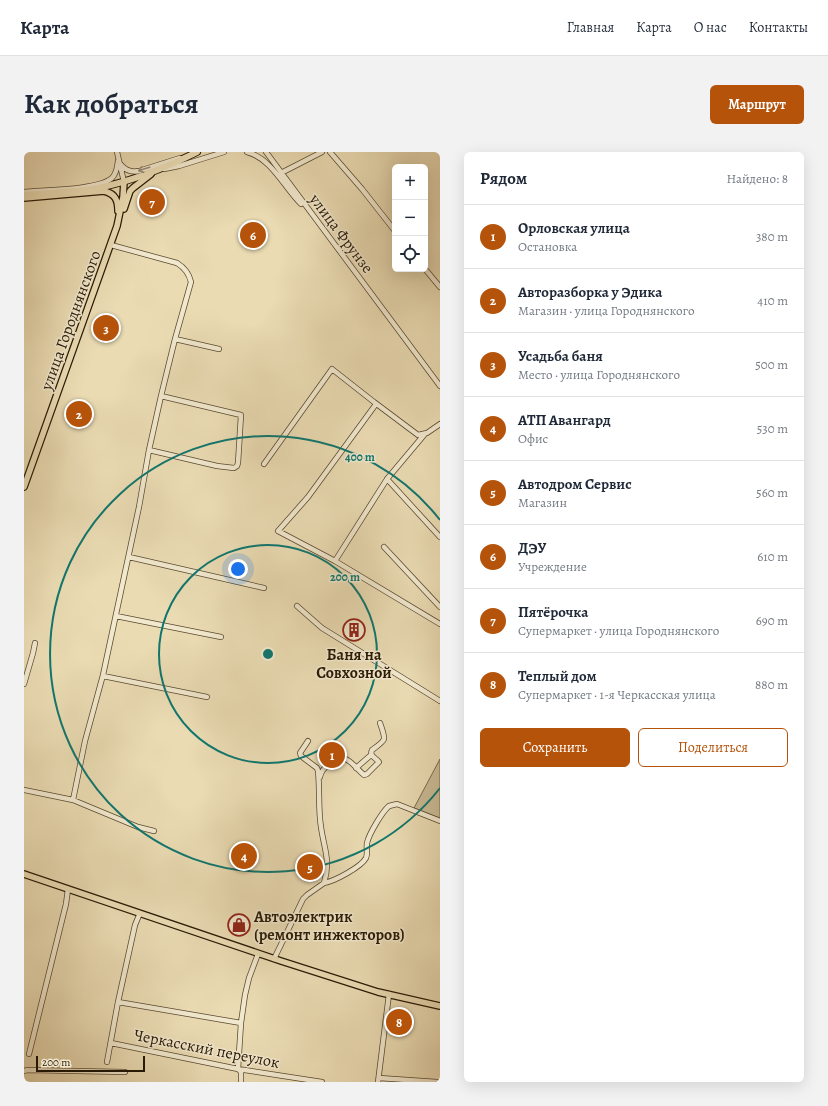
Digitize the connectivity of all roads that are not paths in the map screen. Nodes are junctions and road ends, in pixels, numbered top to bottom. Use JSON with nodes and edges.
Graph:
{"nodes":[{"id":1,"x":116,"y":152,"type":"edge"},
{"id":2,"x":196,"y":152,"type":"edge"},
{"id":3,"x":224,"y":152,"type":"edge"},
{"id":4,"x":247,"y":152,"type":"edge"},
{"id":5,"x":266,"y":152,"type":"edge"},
{"id":6,"x":322,"y":152,"type":"edge"},
{"id":7,"x":330,"y":152,"type":"edge"},
{"id":8,"x":118,"y":161,"type":"junction"},
{"id":9,"x":156,"y":171,"type":"junction"},
{"id":10,"x":280,"y":175,"type":"junction"},
{"id":11,"x":124,"y":182,"type":"junction"},
{"id":12,"x":24,"y":192,"type":"edge"},
{"id":13,"x":24,"y":196,"type":"edge"},
{"id":14,"x":117,"y":226,"type":"junction"},
{"id":15,"x":392,"y":227,"type":"edge"},
{"id":16,"x":111,"y":246,"type":"junction"},
{"id":17,"x":428,"y":272,"type":"edge"},
{"id":18,"x":440,"y":287,"type":"edge"},
{"id":19,"x":175,"y":339,"type":"junction"},
{"id":20,"x":219,"y":349,"type":"dead end"},
{"id":21,"x":440,"y":386,"type":"edge"},
{"id":22,"x":161,"y":396,"type":"junction"},
{"id":23,"x":376,"y":404,"type":"junction"},
{"id":24,"x":440,"y":424,"type":"edge"},
{"id":25,"x":424,"y":435,"type":"junction"},
{"id":26,"x":149,"y":450,"type":"junction"},
{"id":27,"x":264,"y":464,"type":"dead end"},
{"id":28,"x":387,"y":479,"type":"junction"},
{"id":29,"x":24,"y":487,"type":"edge"},
{"id":30,"x":440,"y":537,"type":"edge"},
{"id":31,"x":384,"y":547,"type":"dead end"},
{"id":32,"x":129,"y":557,"type":"junction"},
{"id":33,"x":335,"y":561,"type":"junction"},
{"id":34,"x":264,"y":588,"type":"dead end"},
{"id":35,"x":297,"y":606,"type":"dead end"},
{"id":36,"x":440,"y":607,"type":"edge"},
{"id":37,"x":116,"y":616,"type":"junction"},
{"id":38,"x":440,"y":624,"type":"edge"},
{"id":39,"x":221,"y":637,"type":"dead end"},
{"id":40,"x":35,"y":642,"type":"dead end"},
{"id":41,"x":103,"y":676,"type":"junction"},
{"id":42,"x":24,"y":684,"type":"edge"},
{"id":43,"x":207,"y":697,"type":"dead end"},
{"id":44,"x":440,"y":701,"type":"edge"},
{"id":45,"x":380,"y":723,"type":"dead end"},
{"id":46,"x":308,"y":741,"type":"dead end"},
{"id":47,"x":372,"y":755,"type":"junction"},
{"id":48,"x":317,"y":768,"type":"junction"},
{"id":49,"x":356,"y":768,"type":"junction"},
{"id":50,"x":323,"y":769,"type":"junction"},
{"id":51,"x":319,"y":782,"type":"junction"},
{"id":52,"x":24,"y":790,"type":"edge"},
{"id":53,"x":73,"y":800,"type":"junction"},
{"id":54,"x":440,"y":821,"type":"edge"},
{"id":55,"x":154,"y":832,"type":"dead end"},
{"id":56,"x":24,"y":874,"type":"edge"},
{"id":57,"x":324,"y":883,"type":"junction"},
{"id":58,"x":68,"y":889,"type":"junction"},
{"id":59,"x":140,"y":913,"type":"junction"},
{"id":60,"x":258,"y":954,"type":"junction"},
{"id":61,"x":274,"y":955,"type":"junction"},
{"id":62,"x":281,"y":961,"type":"junction"},
{"id":63,"x":389,"y":994,"type":"junction"},
{"id":64,"x":118,"y":1002,"type":"junction"},
{"id":65,"x":440,"y":1006,"type":"edge"},
{"id":66,"x":242,"y":1023,"type":"junction"},
{"id":67,"x":111,"y":1043,"type":"junction"},
{"id":68,"x":28,"y":1054,"type":"dead end"},
{"id":69,"x":107,"y":1062,"type":"dead end"},
{"id":70,"x":238,"y":1069,"type":"junction"},
{"id":71,"x":24,"y":1071,"type":"edge"},
{"id":72,"x":125,"y":1072,"type":"dead end"},
{"id":73,"x":378,"y":1080,"type":"edge"},
{"id":74,"x":241,"y":1082,"type":"edge"},
{"id":75,"x":322,"y":1082,"type":"edge"},
{"id":76,"x":437,"y":1082,"type":"edge"}],
"edges":[{"from":1,"to":8,"type":"street"},
{"from":2,"to":8,"type":"street","one_way":true},
{"from":2,"to":9,"type":"highway"},
{"from":3,"to":9,"type":"street"},
{"from":4,"to":10,"type":"street"},
{"from":5,"to":10,"type":"street"},
{"from":6,"to":10,"type":"street"},
{"from":7,"to":15,"type":"street"},
{"from":8,"to":11,"type":"street"},
{"from":8,"to":12,"type":"street"},
{"from":9,"to":11,"type":"highway"},
{"from":9,"to":14,"type":"main road"},
{"from":10,"to":21,"type":"street","name":"улица Фрунзе"},
{"from":11,"to":13,"type":"highway"},
{"from":11,"to":14,"type":"main road","name":"улица Городнянского"},
{"from":13,"to":14,"type":"main road"},
{"from":14,"to":16,"type":"main road","name":"улица Городнянского"},
{"from":16,"to":19,"type":"street"},
{"from":16,"to":29,"type":"main road","name":"улица Городнянского"},
{"from":17,"to":18,"type":"street"},
{"from":19,"to":20,"type":"street"},
{"from":19,"to":22,"type":"street"},
{"from":22,"to":26,"type":"street"},
{"from":22,"to":26,"type":"street"},
{"from":23,"to":25,"type":"street"},
{"from":23,"to":27,"type":"street"},
{"from":23,"to":33,"type":"street"},
{"from":24,"to":25,"type":"street"},
{"from":25,"to":28,"type":"street"},
{"from":26,"to":32,"type":"street"},
{"from":28,"to":30,"type":"street"},
{"from":28,"to":33,"type":"street"},
{"from":31,"to":36,"type":"street"},
{"from":32,"to":34,"type":"street"},
{"from":32,"to":37,"type":"street"},
{"from":33,"to":38,"type":"street"},
{"from":35,"to":44,"type":"street"},
{"from":37,"to":39,"type":"street"},
{"from":37,"to":41,"type":"street"},
{"from":40,"to":42,"type":"street"},
{"from":41,"to":43,"type":"street"},
{"from":41,"to":53,"type":"street"},
{"from":45,"to":47,"type":"street"},
{"from":46,"to":48,"type":"street"},
{"from":47,"to":49,"type":"street"},
{"from":47,"to":49,"type":"street"},
{"from":48,"to":50,"type":"street"},
{"from":48,"to":51,"type":"street"},
{"from":49,"to":50,"type":"street"},
{"from":50,"to":51,"type":"street"},
{"from":51,"to":57,"type":"street"},
{"from":52,"to":53,"type":"street"},
{"from":53,"to":55,"type":"street"},
{"from":54,"to":57,"type":"street"},
{"from":56,"to":58,"type":"main road"},
{"from":57,"to":61,"type":"street"},
{"from":58,"to":59,"type":"main road"},
{"from":58,"to":68,"type":"street"},
{"from":59,"to":60,"type":"main road"},
{"from":59,"to":64,"type":"street"},
{"from":60,"to":61,"type":"main road"},
{"from":60,"to":66,"type":"street"},
{"from":61,"to":62,"type":"main road"},
{"from":61,"to":62,"type":"street"},
{"from":62,"to":63,"type":"main road"},
{"from":63,"to":65,"type":"main road"},
{"from":63,"to":73,"type":"street"},
{"from":64,"to":66,"type":"street"},
{"from":64,"to":67,"type":"street"},
{"from":66,"to":70,"type":"street"},
{"from":67,"to":69,"type":"street"},
{"from":67,"to":70,"type":"street","name":"Черкасский переулок"},
{"from":70,"to":74,"type":"street"},
{"from":70,"to":75,"type":"street","name":"Черкасский переулок"},
{"from":71,"to":72,"type":"street"},
{"from":73,"to":76,"type":"street"}]}
